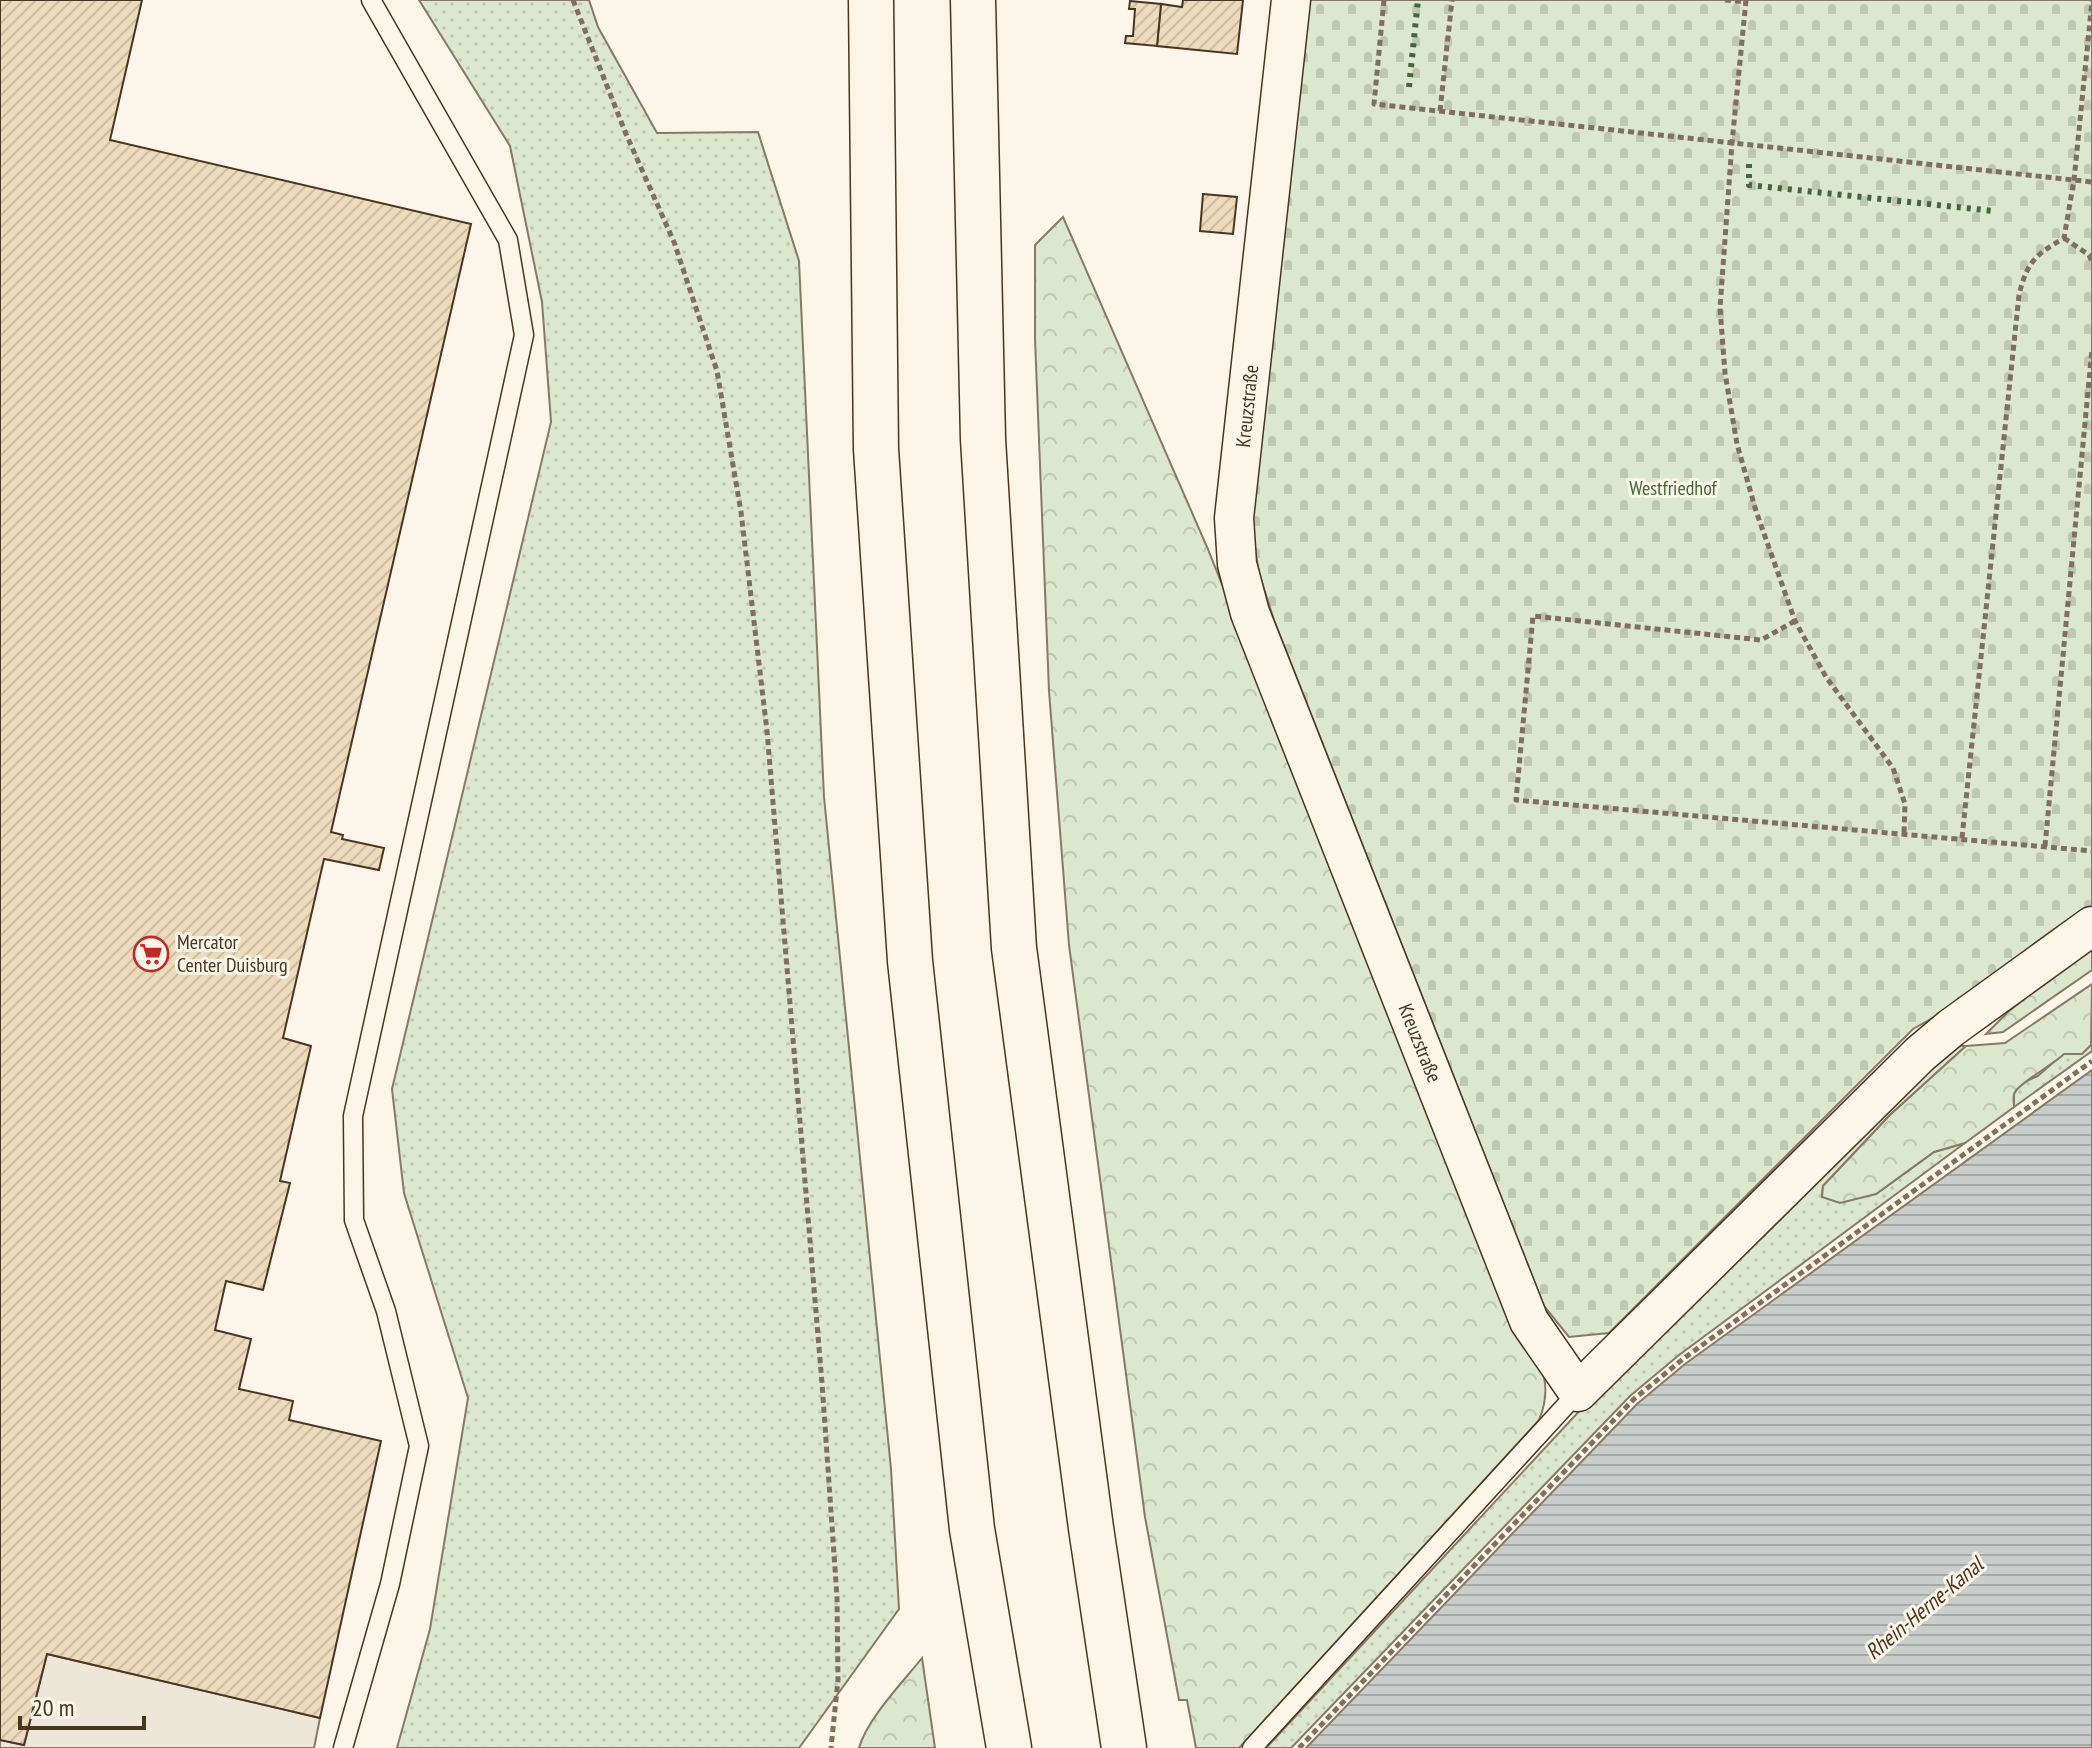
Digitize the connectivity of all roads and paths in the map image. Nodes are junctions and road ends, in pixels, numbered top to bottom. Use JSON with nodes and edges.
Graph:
{"nodes":[{"id":1,"x":371,"y":0,"type":"edge"},
{"id":2,"x":573,"y":0,"type":"edge"},
{"id":3,"x":871,"y":0,"type":"edge"},
{"id":4,"x":973,"y":0,"type":"edge"},
{"id":5,"x":1291,"y":0,"type":"edge"},
{"id":6,"x":1384,"y":0,"type":"edge"},
{"id":7,"x":1452,"y":0,"type":"edge"},
{"id":8,"x":1725,"y":0,"type":"edge"},
{"id":9,"x":1746,"y":1,"type":"edge"},
{"id":10,"x":2092,"y":1,"type":"edge"},
{"id":11,"x":1440,"y":111,"type":"junction"},
{"id":12,"x":1732,"y":143,"type":"junction"},
{"id":13,"x":2074,"y":180,"type":"junction"},
{"id":14,"x":2092,"y":182,"type":"edge"},
{"id":15,"x":2064,"y":238,"type":"junction"},
{"id":16,"x":2092,"y":262,"type":"edge"},
{"id":17,"x":2092,"y":349,"type":"edge"},
{"id":18,"x":1795,"y":621,"type":"junction"},
{"id":19,"x":1904,"y":834,"type":"junction"},
{"id":20,"x":1962,"y":838,"type":"junction"},
{"id":21,"x":2045,"y":846,"type":"junction"},
{"id":22,"x":2092,"y":851,"type":"edge"},
{"id":23,"x":2092,"y":926,"type":"edge"},
{"id":24,"x":2092,"y":1061,"type":"edge"},
{"id":25,"x":1578,"y":1392,"type":"junction"},
{"id":26,"x":829,"y":1746,"type":"edge"},
{"id":27,"x":343,"y":1748,"type":"edge"},
{"id":28,"x":1009,"y":1748,"type":"edge"},
{"id":29,"x":1124,"y":1748,"type":"edge"},
{"id":30,"x":1252,"y":1748,"type":"edge"},
{"id":31,"x":1299,"y":1748,"type":"edge"}],
"edges":[{"from":1,"to":27,"type":"lane"},
{"from":2,"to":26,"type":"path"},
{"from":3,"to":28,"type":"highway"},
{"from":4,"to":29,"type":"highway"},
{"from":5,"to":25,"type":"street","name":"Kreuzstraße"},
{"from":6,"to":11,"type":"path"},
{"from":7,"to":11,"type":"path"},
{"from":8,"to":9,"type":"path"},
{"from":9,"to":12,"type":"path"},
{"from":10,"to":13,"type":"path"},
{"from":11,"to":12,"type":"path"},
{"from":12,"to":13,"type":"path"},
{"from":12,"to":18,"type":"path"},
{"from":13,"to":14,"type":"path"},
{"from":13,"to":15,"type":"path"},
{"from":15,"to":16,"type":"path"},
{"from":15,"to":20,"type":"path"},
{"from":17,"to":21,"type":"path"},
{"from":18,"to":19,"type":"path"},
{"from":18,"to":19,"type":"path"},
{"from":19,"to":20,"type":"path"},
{"from":20,"to":21,"type":"path"},
{"from":21,"to":22,"type":"path"},
{"from":23,"to":25,"type":"street"},
{"from":24,"to":31,"type":"path"},
{"from":25,"to":30,"type":"lane"}]}
